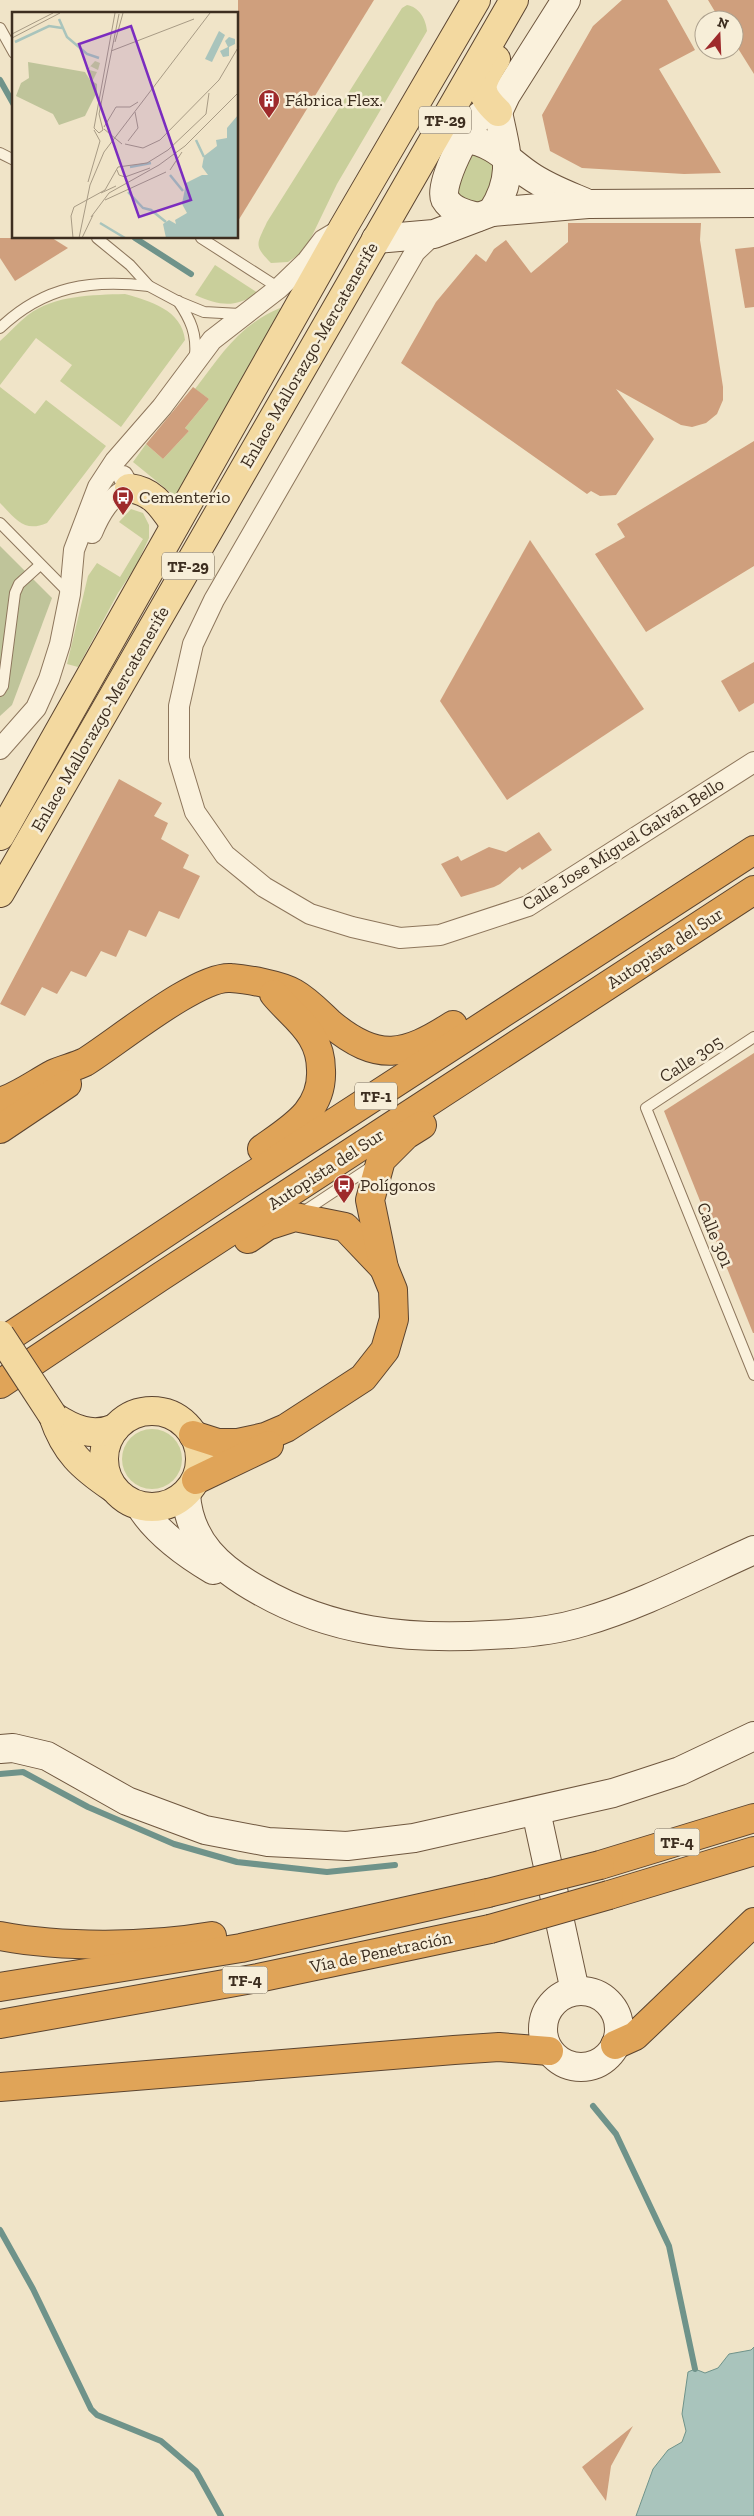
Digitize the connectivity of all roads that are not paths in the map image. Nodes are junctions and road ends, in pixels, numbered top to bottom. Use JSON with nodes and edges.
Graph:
{"nodes":[{"id":1,"x":476,"y":0,"type":"edge"},
{"id":2,"x":514,"y":0,"type":"edge"},
{"id":3,"x":530,"y":0,"type":"edge"},
{"id":4,"x":566,"y":0,"type":"edge"},
{"id":5,"x":0,"y":28,"type":"edge"},
{"id":6,"x":12,"y":49,"type":"edge"},
{"id":7,"x":498,"y":112,"type":"junction"},
{"id":8,"x":466,"y":138,"type":"junction"},
{"id":9,"x":0,"y":154,"type":"edge"},
{"id":10,"x":507,"y":156,"type":"junction"},
{"id":11,"x":12,"y":159,"type":"edge"},
{"id":12,"x":754,"y":203,"type":"edge"},
{"id":13,"x":588,"y":204,"type":"junction"},
{"id":14,"x":485,"y":214,"type":"junction"},
{"id":15,"x":343,"y":228,"type":"junction"},
{"id":16,"x":434,"y":234,"type":"junction"},
{"id":17,"x":98,"y":239,"type":"edge"},
{"id":18,"x":203,"y":239,"type":"edge"},
{"id":19,"x":376,"y":239,"type":"junction"},
{"id":20,"x":149,"y":286,"type":"junction"},
{"id":21,"x":279,"y":288,"type":"junction"},
{"id":22,"x":177,"y":301,"type":"junction"},
{"id":23,"x":245,"y":314,"type":"junction"},
{"id":24,"x":0,"y":328,"type":"edge"},
{"id":25,"x":194,"y":364,"type":"junction"},
{"id":26,"x":115,"y":461,"type":"junction"},
{"id":27,"x":129,"y":488,"type":"junction"},
{"id":28,"x":0,"y":524,"type":"edge"},
{"id":29,"x":175,"y":525,"type":"junction"},
{"id":30,"x":40,"y":565,"type":"junction"},
{"id":31,"x":70,"y":594,"type":"junction"},
{"id":32,"x":0,"y":691,"type":"edge"},
{"id":33,"x":0,"y":748,"type":"edge"},
{"id":34,"x":754,"y":762,"type":"edge"},
{"id":35,"x":0,"y":836,"type":"edge"},
{"id":36,"x":754,"y":850,"type":"edge"},
{"id":37,"x":754,"y":890,"type":"edge"},
{"id":38,"x":0,"y":893,"type":"edge"},
{"id":39,"x":267,"y":985,"type":"junction"},
{"id":40,"x":500,"y":1016,"type":"junction"},
{"id":41,"x":754,"y":1037,"type":"edge"},
{"id":42,"x":490,"y":1062,"type":"junction"},
{"id":43,"x":83,"y":1063,"type":"junction"},
{"id":44,"x":12,"y":1090,"type":"edge"},
{"id":45,"x":0,"y":1102,"type":"edge"},
{"id":46,"x":646,"y":1108,"type":"joint"},
{"id":47,"x":0,"y":1128,"type":"edge"},
{"id":48,"x":381,"y":1160,"type":"junction"},
{"id":49,"x":241,"y":1183,"type":"junction"},
{"id":50,"x":295,"y":1217,"type":"junction"},
{"id":51,"x":384,"y":1268,"type":"junction"},
{"id":52,"x":160,"y":1277,"type":"junction"},
{"id":53,"x":0,"y":1335,"type":"edge"},
{"id":54,"x":0,"y":1344,"type":"edge"},
{"id":55,"x":754,"y":1375,"type":"edge"},
{"id":56,"x":0,"y":1384,"type":"edge"},
{"id":57,"x":53,"y":1416,"type":"junction"},
{"id":58,"x":115,"y":1428,"type":"junction"},
{"id":59,"x":286,"y":1428,"type":"junction"},
{"id":60,"x":194,"y":1435,"type":"junction"},
{"id":61,"x":191,"y":1487,"type":"junction"},
{"id":62,"x":113,"y":1488,"type":"junction"},
{"id":63,"x":140,"y":1506,"type":"junction"},
{"id":64,"x":754,"y":1550,"type":"edge"},
{"id":65,"x":240,"y":1580,"type":"junction"},
{"id":66,"x":754,"y":1736,"type":"edge"},
{"id":67,"x":0,"y":1750,"type":"edge"},
{"id":68,"x":536,"y":1811,"type":"junction"},
{"id":69,"x":754,"y":1818,"type":"edge"},
{"id":70,"x":754,"y":1851,"type":"edge"},
{"id":71,"x":366,"y":1922,"type":"junction"},
{"id":72,"x":754,"y":1922,"type":"edge"},
{"id":73,"x":0,"y":1936,"type":"edge"},
{"id":74,"x":0,"y":1987,"type":"edge"},
{"id":75,"x":575,"y":1991,"type":"junction"},
{"id":76,"x":0,"y":2024,"type":"edge"},
{"id":77,"x":615,"y":2045,"type":"junction"},
{"id":78,"x":550,"y":2051,"type":"junction"},
{"id":79,"x":0,"y":2087,"type":"edge"}],
"edges":[{"from":1,"to":15,"type":"main road","name":"Enlace Mallorazgo-Mercatenerife","number":"TF-29"},
{"from":2,"to":19,"type":"main road","name":"Enlace Mallorazgo-Mercatenerife","number":"TF-29"},
{"from":3,"to":7,"type":"main road"},
{"from":4,"to":7,"type":"street"},
{"from":5,"to":6,"type":"lane"},
{"from":7,"to":8,"type":"street"},
{"from":7,"to":10,"type":"street"},
{"from":8,"to":10,"type":"street"},
{"from":8,"to":14,"type":"street"},
{"from":9,"to":11,"type":"lane"},
{"from":10,"to":13,"type":"street"},
{"from":10,"to":14,"type":"street"},
{"from":12,"to":13,"type":"street"},
{"from":13,"to":14,"type":"street"},
{"from":14,"to":16,"type":"street"},
{"from":15,"to":21,"type":"street"},
{"from":15,"to":29,"type":"main road","name":"Enlace Mallorazgo-Mercatenerife","number":"TF-29"},
{"from":16,"to":19,"type":"street"},
{"from":16,"to":34,"type":"street","name":"Calle Jose Miguel Galván Bello"},
{"from":17,"to":20,"type":"lane"},
{"from":18,"to":21,"type":"lane"},
{"from":19,"to":38,"type":"main road","name":"Enlace Mallorazgo-Mercatenerife","number":"TF-29"},
{"from":20,"to":22,"type":"lane"},
{"from":20,"to":24,"type":"lane"},
{"from":21,"to":23,"type":"street"},
{"from":22,"to":23,"type":"lane"},
{"from":22,"to":25,"type":"lane"},
{"from":23,"to":25,"type":"street"},
{"from":25,"to":26,"type":"street"},
{"from":26,"to":27,"type":"street"},
{"from":26,"to":31,"type":"street"},
{"from":27,"to":29,"type":"main road"},
{"from":27,"to":31,"type":"street"},
{"from":28,"to":30,"type":"lane"},
{"from":29,"to":35,"type":"main road","name":"Enlace Mallorazgo-Mercatenerife","number":"TF-29"},
{"from":30,"to":31,"type":"lane"},
{"from":30,"to":32,"type":"lane"},
{"from":31,"to":33,"type":"street"},
{"from":36,"to":40,"type":"highway","name":"Autopista del Sur","number":"TF-1"},
{"from":37,"to":42,"type":"highway","name":"Autopista del Sur","number":"TF-1"},
{"from":39,"to":40,"type":"highway"},
{"from":39,"to":43,"type":"highway"},
{"from":39,"to":49,"type":"highway"},
{"from":40,"to":49,"type":"highway","name":"Autopista del Sur","number":"TF-1"},
{"from":41,"to":46,"type":"lane","name":"Calle 305"},
{"from":42,"to":48,"type":"highway"},
{"from":42,"to":52,"type":"highway","name":"Autopista del Sur","number":"TF-1"},
{"from":43,"to":44,"type":"highway"},
{"from":43,"to":47,"type":"highway"},
{"from":44,"to":45,"type":"highway"},
{"from":46,"to":55,"type":"lane","name":"Calle 301"},
{"from":48,"to":50,"type":"lane"},
{"from":48,"to":51,"type":"highway"},
{"from":49,"to":54,"type":"highway","name":"Autopista del Sur","number":"TF-1"},
{"from":50,"to":51,"type":"highway"},
{"from":50,"to":52,"type":"highway"},
{"from":51,"to":59,"type":"highway"},
{"from":52,"to":56,"type":"highway","name":"Autopista del Sur","number":"TF-1"},
{"from":53,"to":57,"type":"main road","bridge":true},
{"from":57,"to":58,"type":"main road"},
{"from":57,"to":62,"type":"main road"},
{"from":58,"to":60,"type":"main road"},
{"from":58,"to":62,"type":"main road"},
{"from":59,"to":60,"type":"highway"},
{"from":59,"to":61,"type":"highway"},
{"from":60,"to":61,"type":"main road"},
{"from":61,"to":63,"type":"main road"},
{"from":61,"to":65,"type":"street"},
{"from":62,"to":63,"type":"main road"},
{"from":63,"to":65,"type":"street"},
{"from":64,"to":65,"type":"street"},
{"from":66,"to":68,"type":"street"},
{"from":67,"to":68,"type":"street"},
{"from":68,"to":75,"type":"street"},
{"from":69,"to":71,"type":"highway","name":"Vía de Penetración","number":"TF-4","bridge":true},
{"from":70,"to":76,"type":"highway","name":"Vía de Penetración","number":"TF-4","bridge":true},
{"from":71,"to":73,"type":"highway"},
{"from":71,"to":74,"type":"highway","name":"Vía de Penetración","number":"TF-4"},
{"from":72,"to":77,"type":"highway"},
{"from":75,"to":77,"type":"street"},
{"from":75,"to":78,"type":"street"},
{"from":77,"to":78,"type":"street"},
{"from":78,"to":79,"type":"highway"}]}
